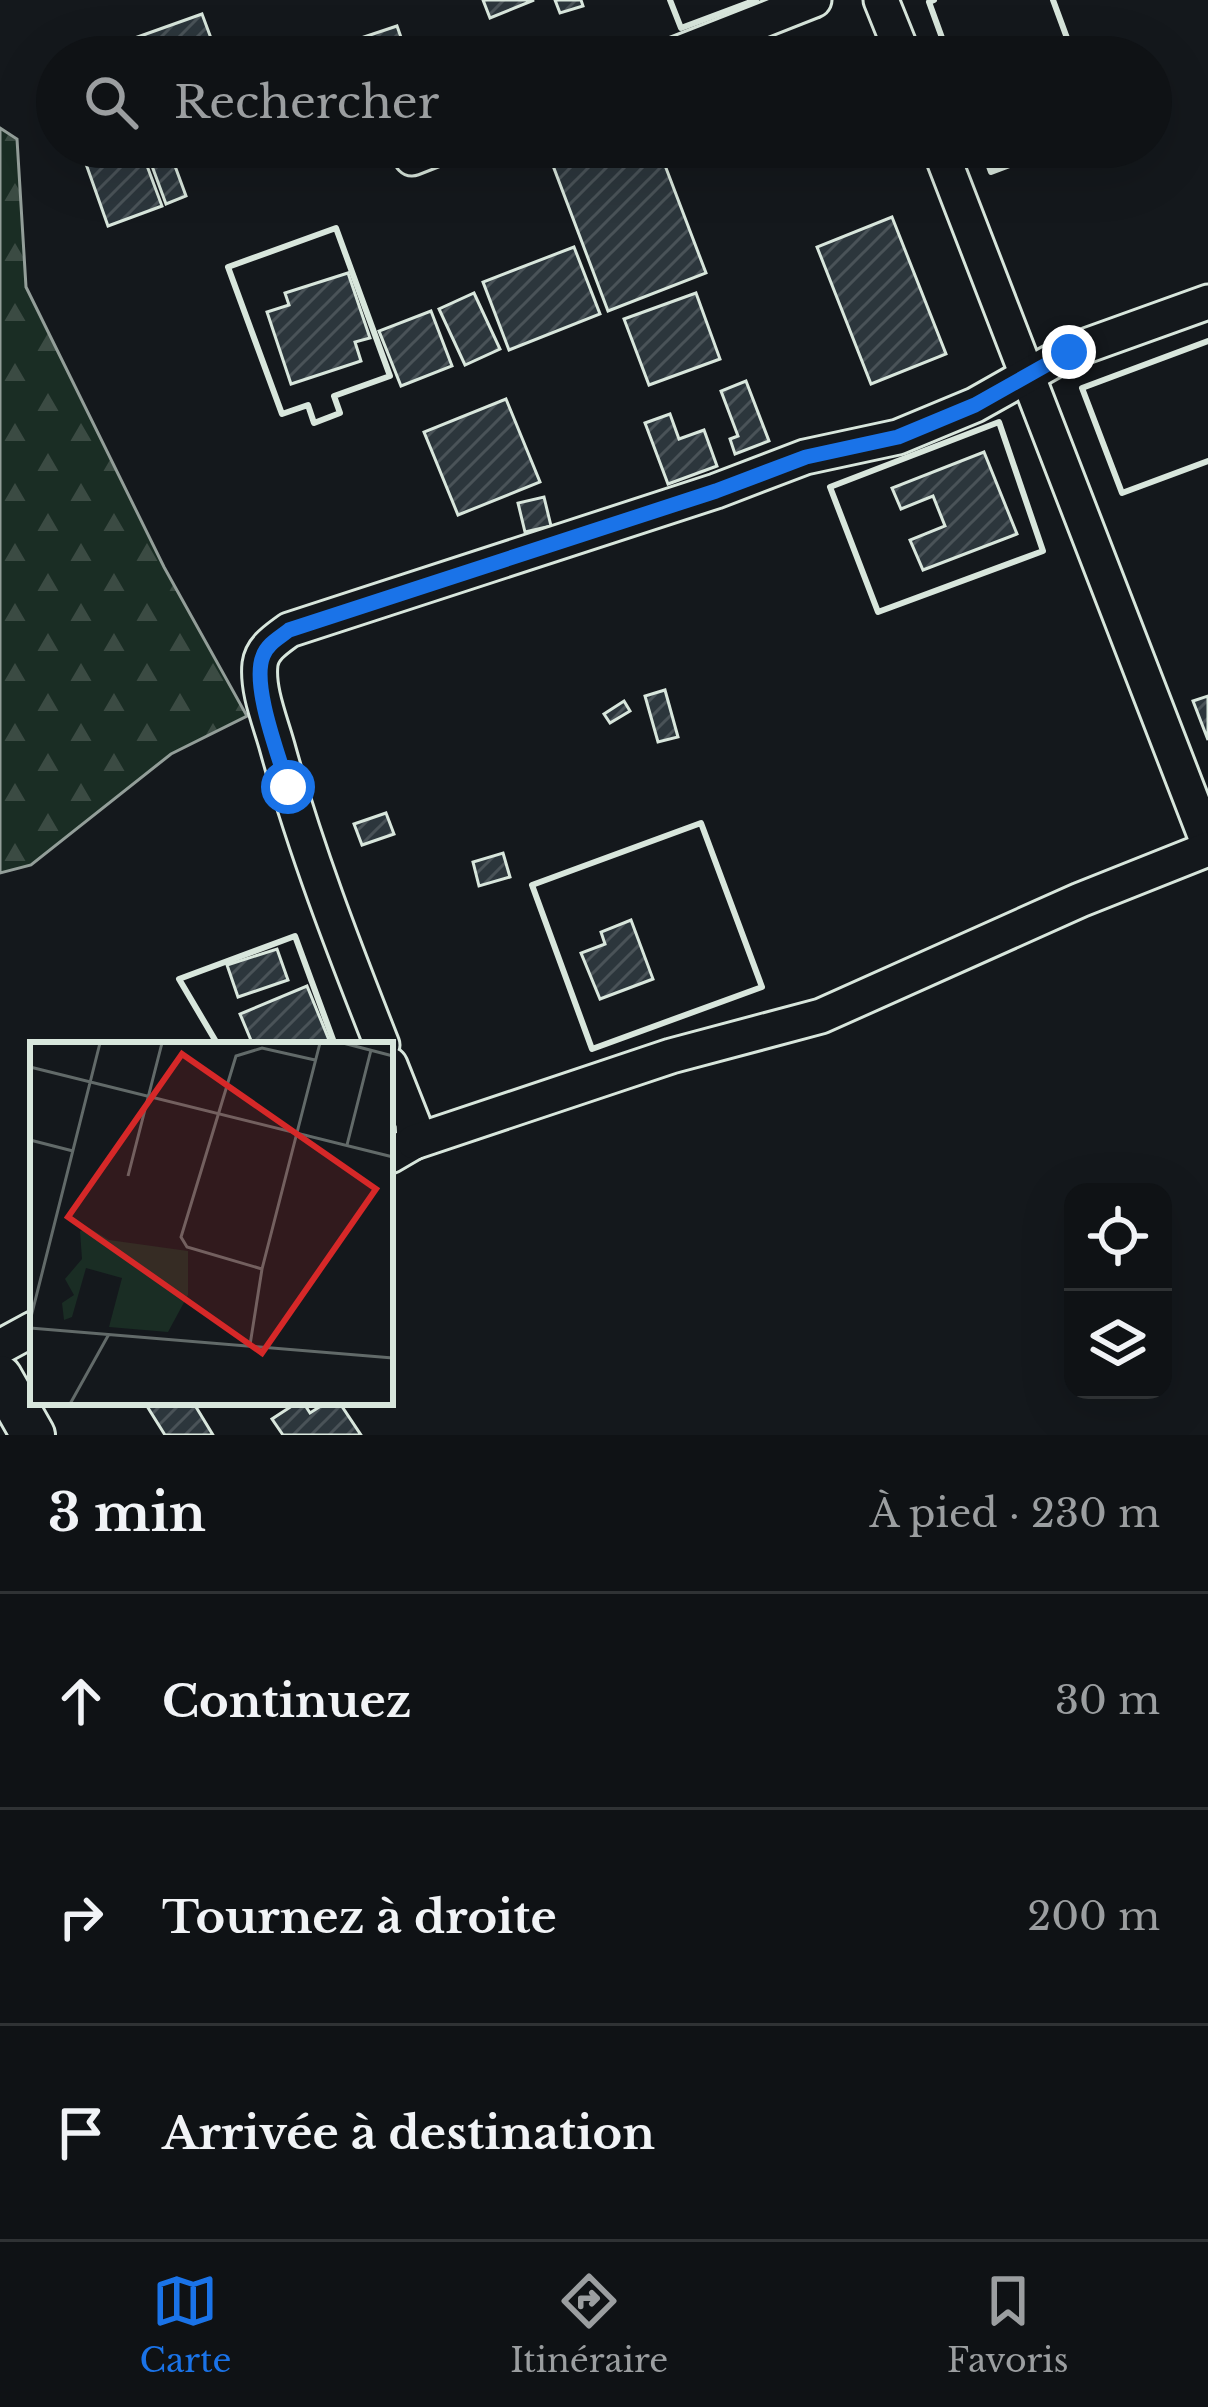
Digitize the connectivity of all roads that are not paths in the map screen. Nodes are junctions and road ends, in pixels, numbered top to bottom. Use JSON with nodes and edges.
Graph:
{"nodes":[{"id":1,"x":814,"y":0,"type":"edge"},
{"id":2,"x":881,"y":0,"type":"edge"},
{"id":3,"x":722,"y":36,"type":"edge"},
{"id":4,"x":896,"y":36,"type":"edge"},
{"id":5,"x":947,"y":168,"type":"edge"},
{"id":6,"x":1208,"y":302,"type":"edge"},
{"id":7,"x":1028,"y":374,"type":"junction"},
{"id":8,"x":1208,"y":846,"type":"edge"},
{"id":9,"x":381,"y":1042,"type":"edge"},
{"id":10,"x":393,"y":1073,"type":"edge"},
{"id":11,"x":402,"y":1149,"type":"edge"},
{"id":12,"x":30,"y":1331,"type":"edge"},
{"id":13,"x":0,"y":1347,"type":"edge"},
{"id":14,"x":0,"y":1377,"type":"edge"},
{"id":15,"x":33,"y":1435,"type":"edge"}],
"edges":[{"from":1,"to":3,"type":"street"},
{"from":2,"to":4,"type":"street"},
{"from":5,"to":7,"type":"street"},
{"from":6,"to":7,"type":"street"},
{"from":7,"to":8,"type":"street"},
{"from":7,"to":9,"type":"street"},
{"from":8,"to":11,"type":"street"},
{"from":10,"to":11,"type":"street"},
{"from":12,"to":13,"type":"street"},
{"from":14,"to":15,"type":"main road"}]}
